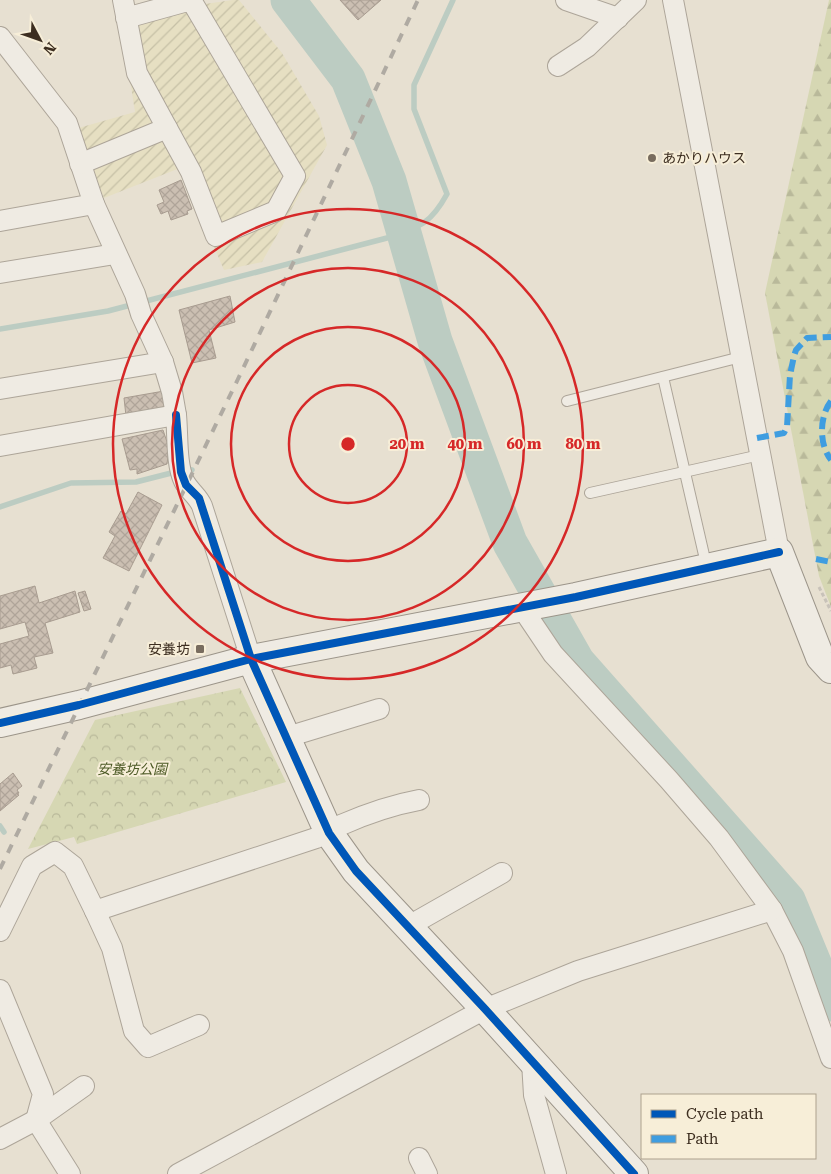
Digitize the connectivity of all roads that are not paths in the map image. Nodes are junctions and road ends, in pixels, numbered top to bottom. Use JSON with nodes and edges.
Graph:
{"nodes":[{"id":1,"x":566,"y":0,"type":"edge"},
{"id":2,"x":636,"y":0,"type":"edge"},
{"id":3,"x":673,"y":0,"type":"edge"},
{"id":4,"x":125,"y":9,"type":"edge"},
{"id":5,"x":618,"y":18,"type":"junction"},
{"id":6,"x":0,"y":37,"type":"edge"},
{"id":7,"x":558,"y":66,"type":"dead end"},
{"id":8,"x":167,"y":128,"type":"junction"},
{"id":9,"x":80,"y":164,"type":"junction"},
{"id":10,"x":94,"y":204,"type":"junction"},
{"id":11,"x":0,"y":221,"type":"edge"},
{"id":12,"x":115,"y":254,"type":"junction"},
{"id":13,"x":0,"y":273,"type":"edge"},
{"id":14,"x":741,"y":357,"type":"junction"},
{"id":15,"x":163,"y":362,"type":"junction"},
{"id":16,"x":663,"y":376,"type":"junction"},
{"id":17,"x":0,"y":389,"type":"edge"},
{"id":18,"x":567,"y":401,"type":"dead end"},
{"id":19,"x":176,"y":415,"type":"junction"},
{"id":20,"x":0,"y":446,"type":"edge"},
{"id":21,"x":760,"y":455,"type":"junction"},
{"id":22,"x":684,"y":472,"type":"junction"},
{"id":23,"x":590,"y":493,"type":"dead end"},
{"id":24,"x":779,"y":552,"type":"junction"},
{"id":25,"x":707,"y":569,"type":"junction"},
{"id":26,"x":522,"y":608,"type":"junction"},
{"id":27,"x":251,"y":659,"type":"junction"},
{"id":28,"x":831,"y":669,"type":"edge"},
{"id":29,"x":379,"y":709,"type":"dead end"},
{"id":30,"x":0,"y":723,"type":"edge"},
{"id":31,"x":285,"y":736,"type":"junction"},
{"id":32,"x":420,"y":800,"type":"dead end"},
{"id":33,"x":330,"y":833,"type":"junction"},
{"id":34,"x":502,"y":873,"type":"dead end"},
{"id":35,"x":772,"y":910,"type":"junction"},
{"id":36,"x":96,"y":911,"type":"junction"},
{"id":37,"x":407,"y":926,"type":"junction"},
{"id":38,"x":0,"y":931,"type":"edge"},
{"id":39,"x":0,"y":990,"type":"edge"},
{"id":40,"x":485,"y":1009,"type":"junction"},
{"id":41,"x":199,"y":1025,"type":"dead end"},
{"id":42,"x":831,"y":1058,"type":"edge"},
{"id":43,"x":532,"y":1062,"type":"junction"},
{"id":44,"x":84,"y":1086,"type":"dead end"},
{"id":45,"x":36,"y":1120,"type":"junction"},
{"id":46,"x":0,"y":1139,"type":"edge"},
{"id":47,"x":70,"y":1174,"type":"edge"},
{"id":48,"x":178,"y":1174,"type":"edge"},
{"id":49,"x":556,"y":1174,"type":"edge"},
{"id":50,"x":634,"y":1174,"type":"edge"}],
"edges":[{"from":1,"to":5,"type":"street"},
{"from":2,"to":5,"type":"street"},
{"from":3,"to":14,"type":"street"},
{"from":4,"to":8,"type":"street"},
{"from":4,"to":8,"type":"street"},
{"from":5,"to":7,"type":"street"},
{"from":6,"to":9,"type":"street"},
{"from":8,"to":9,"type":"street"},
{"from":9,"to":10,"type":"street"},
{"from":10,"to":11,"type":"street"},
{"from":10,"to":12,"type":"street"},
{"from":12,"to":13,"type":"street"},
{"from":12,"to":15,"type":"street"},
{"from":14,"to":16,"type":"lane"},
{"from":14,"to":21,"type":"street"},
{"from":15,"to":17,"type":"street"},
{"from":15,"to":19,"type":"street"},
{"from":16,"to":18,"type":"lane"},
{"from":16,"to":22,"type":"lane"},
{"from":19,"to":20,"type":"street"},
{"from":19,"to":27,"type":"street"},
{"from":21,"to":22,"type":"lane"},
{"from":21,"to":24,"type":"street"},
{"from":22,"to":23,"type":"lane"},
{"from":22,"to":25,"type":"lane"},
{"from":24,"to":25,"type":"street"},
{"from":24,"to":28,"type":"street"},
{"from":25,"to":26,"type":"street"},
{"from":26,"to":27,"type":"street"},
{"from":26,"to":35,"type":"street"},
{"from":27,"to":30,"type":"street"},
{"from":27,"to":31,"type":"street"},
{"from":29,"to":31,"type":"street"},
{"from":31,"to":33,"type":"street"},
{"from":32,"to":33,"type":"street"},
{"from":33,"to":36,"type":"street"},
{"from":33,"to":37,"type":"street"},
{"from":34,"to":37,"type":"street"},
{"from":35,"to":40,"type":"street"},
{"from":35,"to":42,"type":"street"},
{"from":36,"to":38,"type":"street"},
{"from":36,"to":41,"type":"street"},
{"from":37,"to":40,"type":"street"},
{"from":39,"to":45,"type":"street"},
{"from":40,"to":43,"type":"street"},
{"from":40,"to":48,"type":"street"},
{"from":43,"to":49,"type":"street"},
{"from":43,"to":50,"type":"street"},
{"from":44,"to":45,"type":"street"},
{"from":45,"to":46,"type":"street"},
{"from":45,"to":47,"type":"street"}]}
